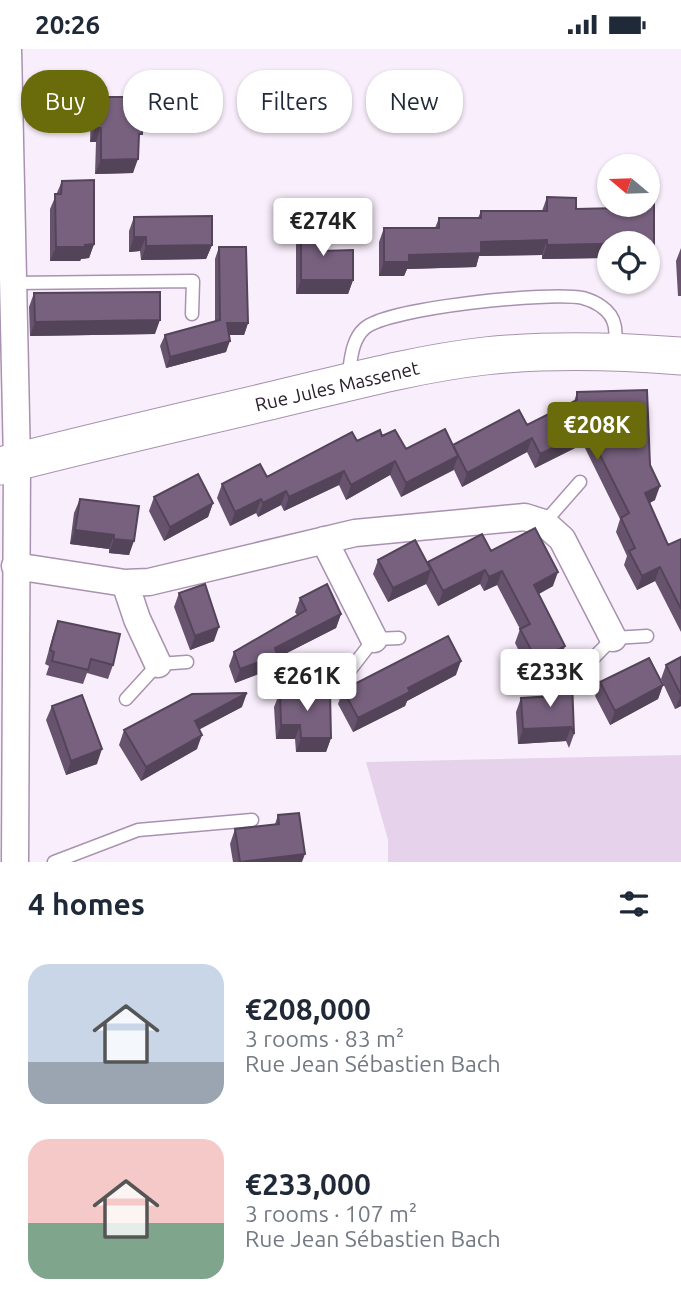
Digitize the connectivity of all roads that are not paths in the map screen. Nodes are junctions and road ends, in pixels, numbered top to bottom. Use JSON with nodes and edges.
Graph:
{"nodes":[{"id":1,"x":8,"y":49,"type":"edge"},
{"id":2,"x":6,"y":174,"type":"edge"},
{"id":3,"x":14,"y":283,"type":"junction"},
{"id":4,"x":192,"y":314,"type":"dead end"},
{"id":5,"x":615,"y":351,"type":"junction"},
{"id":6,"x":681,"y":356,"type":"edge"},
{"id":7,"x":347,"y":382,"type":"junction"},
{"id":8,"x":8,"y":464,"type":"edge"},
{"id":9,"x":580,"y":482,"type":"dead end"},
{"id":10,"x":544,"y":523,"type":"junction"},
{"id":11,"x":324,"y":540,"type":"junction"},
{"id":12,"x":15,"y":566,"type":"junction"},
{"id":13,"x":125,"y":583,"type":"junction"},
{"id":14,"x":647,"y":636,"type":"dead end"},
{"id":15,"x":386,"y":638,"type":"joint"},
{"id":16,"x":613,"y":638,"type":"junction"},
{"id":17,"x":187,"y":661,"type":"dead end"},
{"id":18,"x":158,"y":664,"type":"junction"},
{"id":19,"x":350,"y":670,"type":"dead end"},
{"id":20,"x":569,"y":683,"type":"edge"},
{"id":21,"x":126,"y":699,"type":"dead end"},
{"id":22,"x":253,"y":820,"type":"dead end"},
{"id":23,"x":15,"y":862,"type":"edge"},
{"id":24,"x":54,"y":862,"type":"edge"}],
"edges":[{"from":1,"to":2,"type":"street"},
{"from":2,"to":3,"type":"street"},
{"from":3,"to":4,"type":"lane"},
{"from":3,"to":8,"type":"street"},
{"from":5,"to":6,"type":"street","name":"Rue Jules Massenet"},
{"from":5,"to":7,"type":"street","name":"Rue Jules Massenet"},
{"from":5,"to":7,"type":"lane"},
{"from":7,"to":8,"type":"street","name":"Rue Jules Massenet"},
{"from":8,"to":12,"type":"street"},
{"from":9,"to":10,"type":"lane"},
{"from":10,"to":11,"type":"street"},
{"from":10,"to":16,"type":"street"},
{"from":11,"to":13,"type":"street"},
{"from":11,"to":15,"type":"street"},
{"from":12,"to":13,"type":"street"},
{"from":12,"to":23,"type":"street"},
{"from":13,"to":18,"type":"street"},
{"from":14,"to":16,"type":"lane"},
{"from":15,"to":19,"type":"lane"},
{"from":16,"to":20,"type":"lane"},
{"from":17,"to":18,"type":"lane"},
{"from":18,"to":21,"type":"lane"},
{"from":22,"to":24,"type":"lane"}]}
